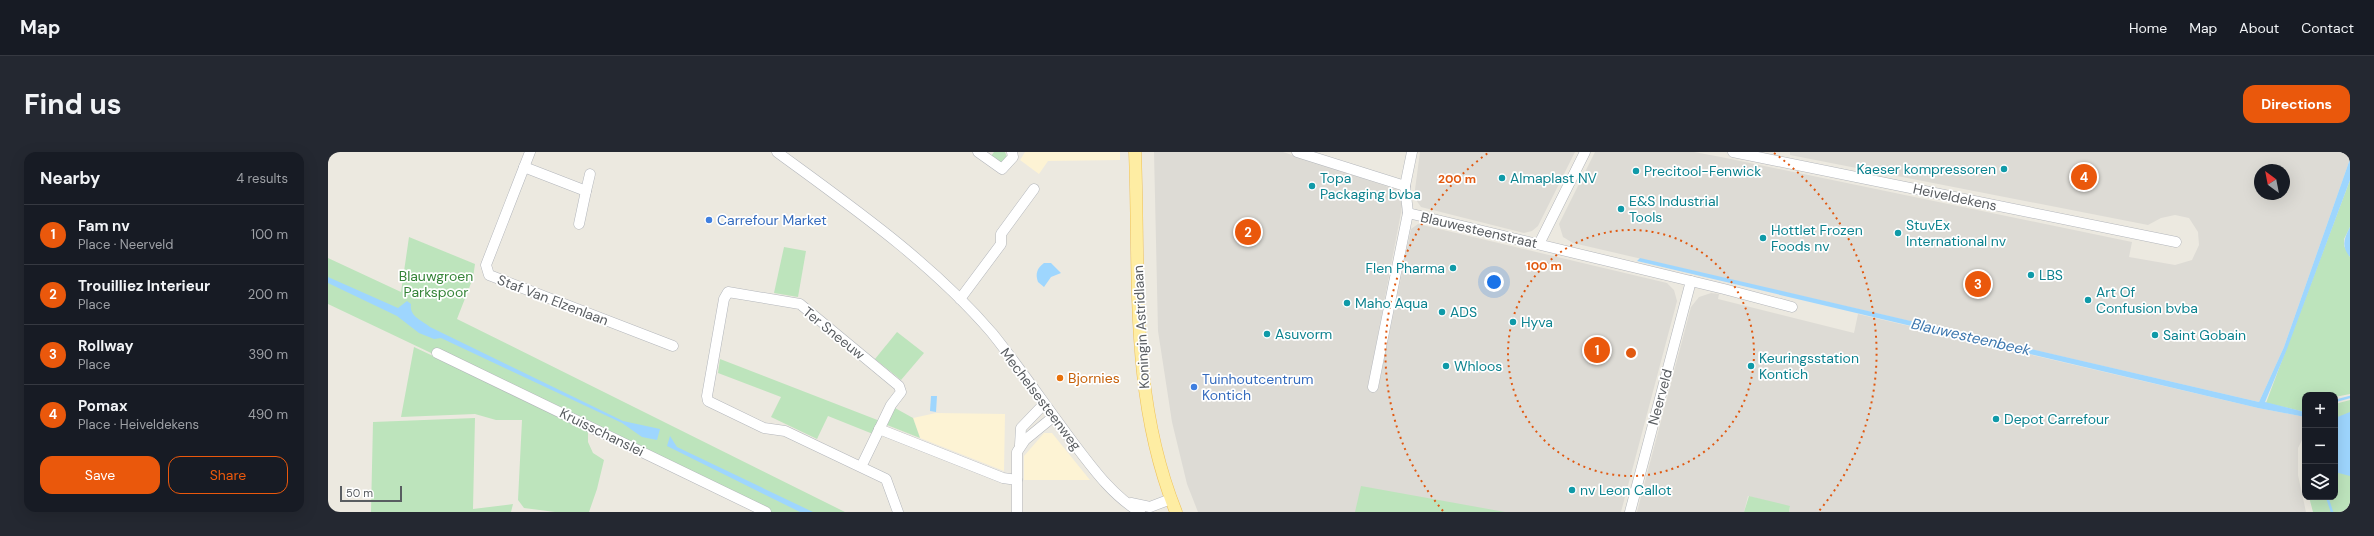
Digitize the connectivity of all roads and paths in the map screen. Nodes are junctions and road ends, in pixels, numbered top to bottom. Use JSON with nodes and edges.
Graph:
{"nodes":[{"id":1,"x":530,"y":152,"type":"edge"},
{"id":2,"x":777,"y":152,"type":"edge"},
{"id":3,"x":978,"y":152,"type":"edge"},
{"id":4,"x":1012,"y":152,"type":"edge"},
{"id":5,"x":1135,"y":152,"type":"edge"},
{"id":6,"x":1297,"y":152,"type":"edge"},
{"id":7,"x":1412,"y":152,"type":"edge"},
{"id":8,"x":1585,"y":152,"type":"edge"},
{"id":9,"x":1733,"y":152,"type":"edge"},
{"id":10,"x":524,"y":167,"type":"junction"},
{"id":11,"x":590,"y":174,"type":"dead end"},
{"id":12,"x":1405,"y":186,"type":"junction"},
{"id":13,"x":1034,"y":189,"type":"dead end"},
{"id":14,"x":586,"y":191,"type":"junction"},
{"id":15,"x":1408,"y":213,"type":"junction"},
{"id":16,"x":579,"y":224,"type":"dead end"},
{"id":17,"x":2176,"y":242,"type":"dead end"},
{"id":18,"x":1539,"y":244,"type":"junction"},
{"id":19,"x":1691,"y":281,"type":"junction"},
{"id":20,"x":960,"y":298,"type":"junction"},
{"id":21,"x":1792,"y":307,"type":"dead end"},
{"id":22,"x":673,"y":346,"type":"dead end"},
{"id":23,"x":437,"y":353,"type":"dead end"},
{"id":24,"x":1372,"y":387,"type":"dead end"},
{"id":25,"x":1044,"y":404,"type":"junction"},
{"id":26,"x":1053,"y":417,"type":"junction"},
{"id":27,"x":879,"y":429,"type":"junction"},
{"id":28,"x":1020,"y":446,"type":"junction"},
{"id":29,"x":861,"y":467,"type":"junction"},
{"id":30,"x":1017,"y":480,"type":"junction"},
{"id":31,"x":1121,"y":499,"type":"junction"},
{"id":32,"x":1172,"y":508,"type":"edge"},
{"id":33,"x":766,"y":512,"type":"edge"},
{"id":34,"x":898,"y":512,"type":"edge"},
{"id":35,"x":1017,"y":512,"type":"edge"},
{"id":36,"x":1140,"y":512,"type":"edge"},
{"id":37,"x":1630,"y":512,"type":"edge"}],
"edges":[{"from":1,"to":10,"type":"street","name":"Staf Van Elzenlaan"},
{"from":2,"to":20,"type":"street","name":"Mechelsesteenweg"},
{"from":3,"to":4,"type":"street"},
{"from":5,"to":32,"type":"main road","name":"Koningin Astridlaan"},
{"from":6,"to":12,"type":"street"},
{"from":7,"to":12,"type":"street","name":"Blauwesteenstraat"},
{"from":8,"to":18,"type":"street"},
{"from":9,"to":17,"type":"street","name":"Heiveldekens"},
{"from":10,"to":14,"type":"street"},
{"from":10,"to":22,"type":"street","name":"Staf Van Elzenlaan"},
{"from":11,"to":14,"type":"street"},
{"from":12,"to":15,"type":"street","name":"Blauwesteenstraat"},
{"from":13,"to":20,"type":"street"},
{"from":14,"to":16,"type":"street"},
{"from":15,"to":18,"type":"street","name":"Blauwesteenstraat"},
{"from":15,"to":24,"type":"street","name":"Blauwesteenstraat"},
{"from":18,"to":19,"type":"street","name":"Blauwesteenstraat"},
{"from":19,"to":21,"type":"street","name":"Blauwesteenstraat"},
{"from":19,"to":37,"type":"street","name":"Neerveld"},
{"from":20,"to":25,"type":"street","name":"Mechelsesteenweg"},
{"from":23,"to":33,"type":"street","name":"Kruisschanslei"},
{"from":25,"to":26,"type":"street","name":"Mechelsesteenweg"},
{"from":25,"to":28,"type":"street"},
{"from":26,"to":28,"type":"street"},
{"from":26,"to":31,"type":"street","name":"Mechelsesteenweg"},
{"from":27,"to":29,"type":"street","name":"Ter Sneeuw"},
{"from":27,"to":29,"type":"street","name":"Ter Sneeuw"},
{"from":27,"to":30,"type":"street"},
{"from":28,"to":30,"type":"street"},
{"from":29,"to":34,"type":"street"},
{"from":30,"to":35,"type":"street"},
{"from":31,"to":32,"type":"street","name":"Mechelsesteenweg"},
{"from":31,"to":36,"type":"street","name":"Mechelsesteenweg"}]}
